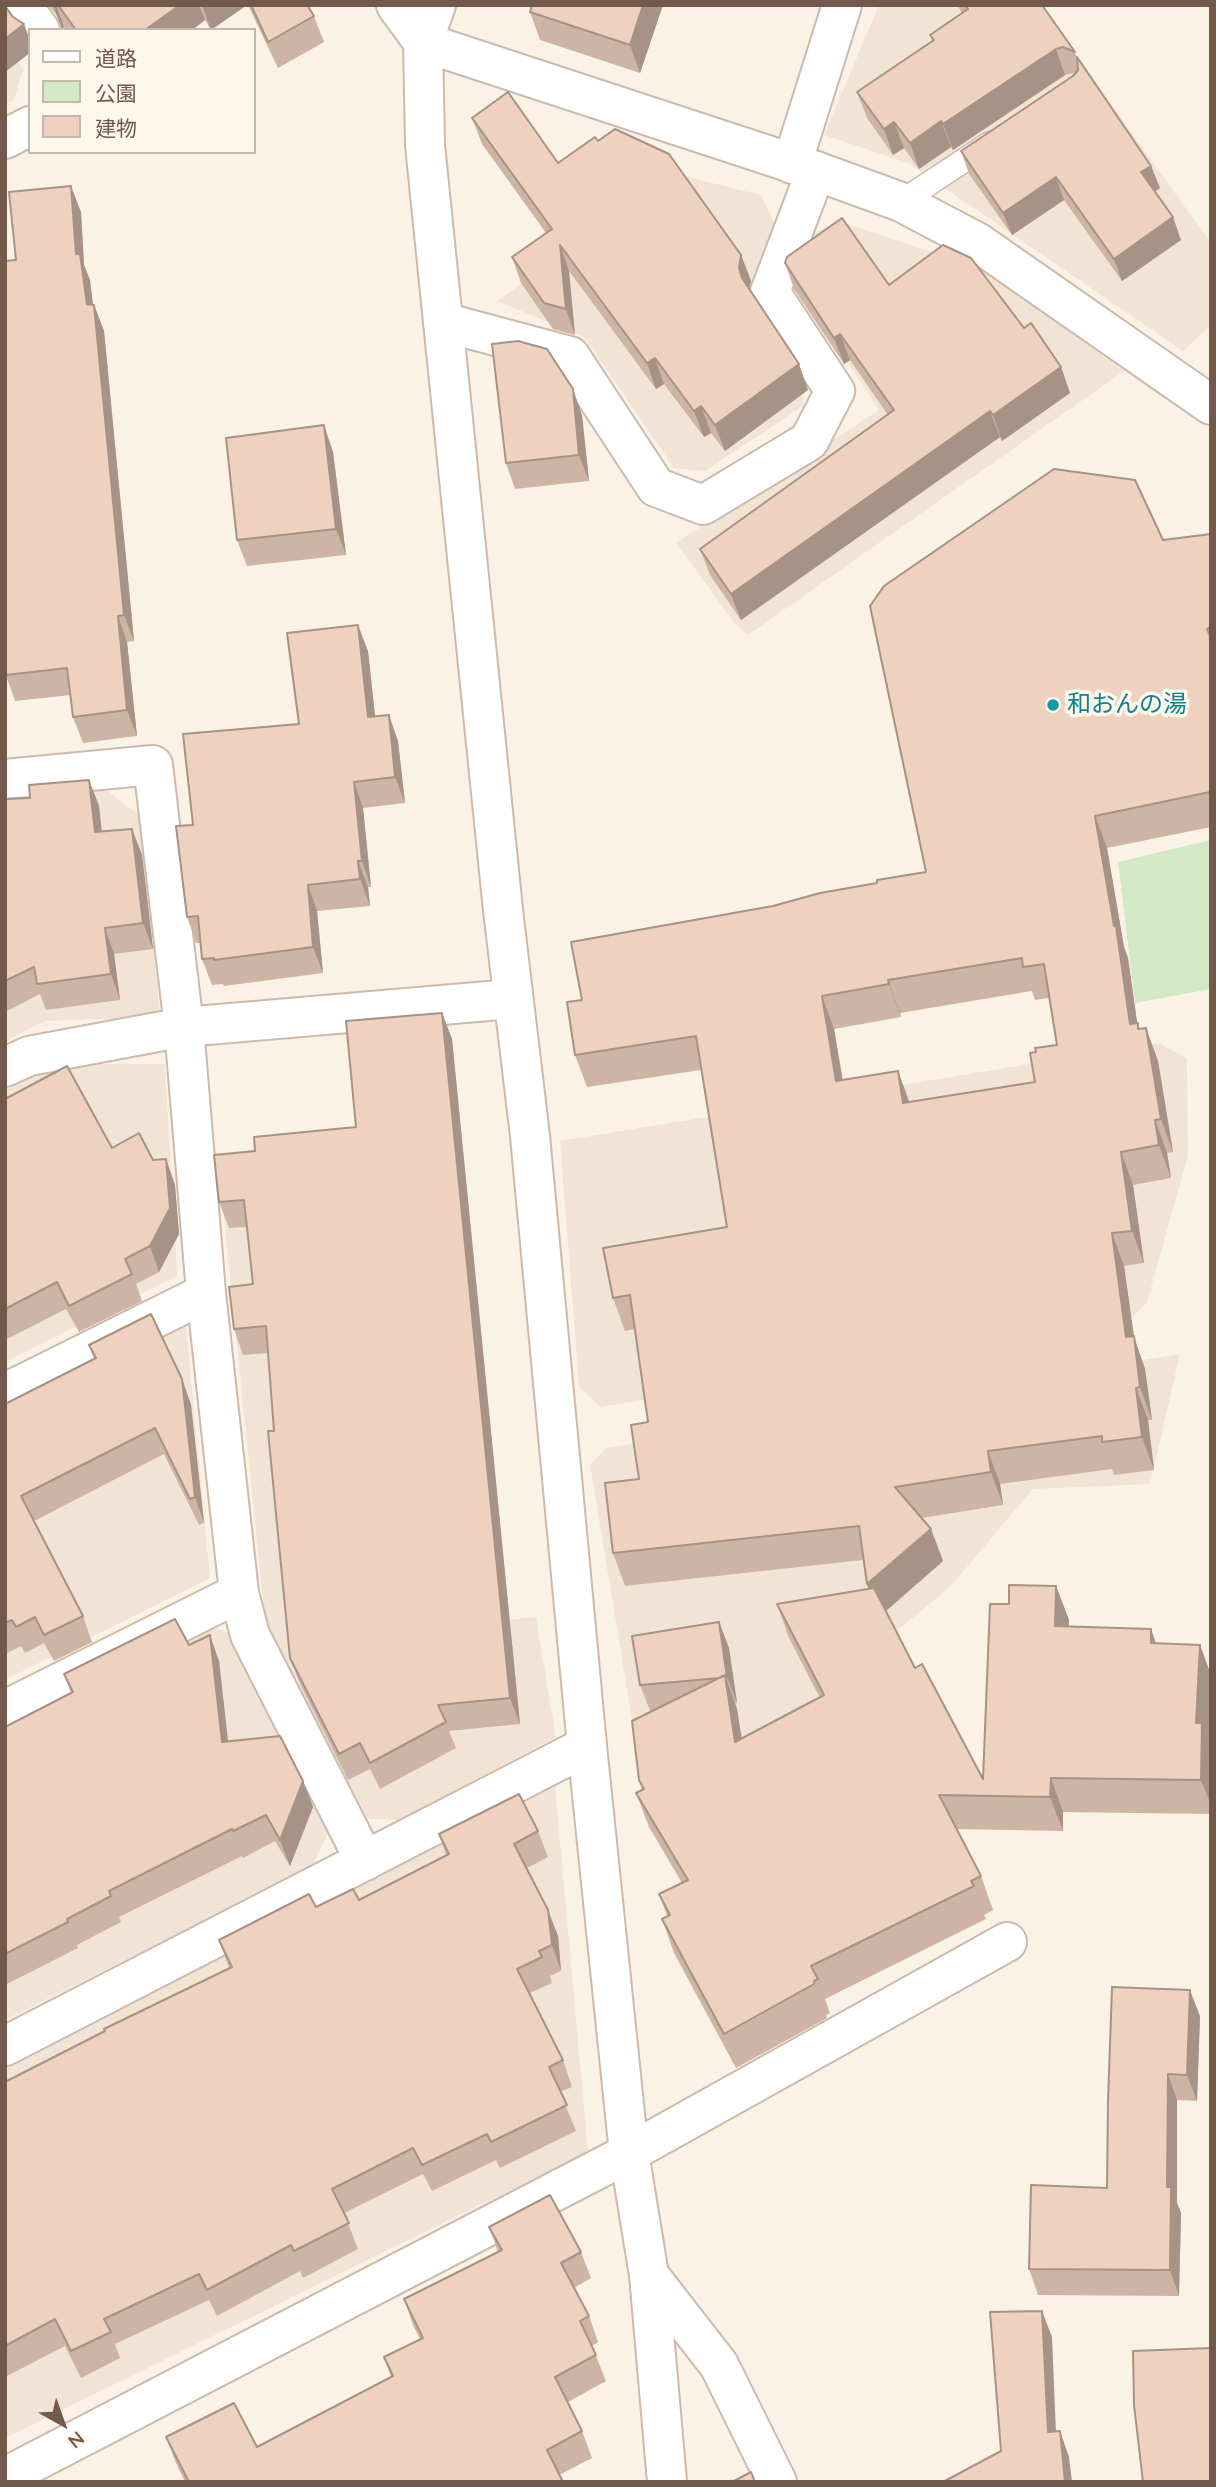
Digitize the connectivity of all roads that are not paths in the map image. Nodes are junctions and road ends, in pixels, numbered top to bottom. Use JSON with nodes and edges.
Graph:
{"nodes":[{"id":1,"x":22,"y":5,"type":"edge"},
{"id":2,"x":396,"y":5,"type":"edge"},
{"id":3,"x":436,"y":5,"type":"edge"},
{"id":4,"x":842,"y":5,"type":"edge"},
{"id":5,"x":39,"y":28,"type":"edge"},
{"id":6,"x":423,"y":42,"type":"junction"},
{"id":7,"x":28,"y":127,"type":"edge"},
{"id":8,"x":1004,"y":133,"type":"edge"},
{"id":9,"x":5,"y":138,"type":"edge"},
{"id":10,"x":804,"y":167,"type":"junction"},
{"id":11,"x":901,"y":202,"type":"junction"},
{"id":12,"x":443,"y":322,"type":"junction"},
{"id":13,"x":1211,"y":405,"type":"edge"},
{"id":14,"x":5,"y":779,"type":"edge"},
{"id":15,"x":512,"y":999,"type":"junction"},
{"id":16,"x":184,"y":1027,"type":"junction"},
{"id":17,"x":5,"y":1067,"type":"edge"},
{"id":18,"x":205,"y":1293,"type":"junction"},
{"id":19,"x":5,"y":1393,"type":"edge"},
{"id":20,"x":239,"y":1593,"type":"junction"},
{"id":21,"x":5,"y":1710,"type":"edge"},
{"id":22,"x":587,"y":1746,"type":"junction"},
{"id":23,"x":365,"y":1861,"type":"junction"},
{"id":24,"x":1007,"y":1942,"type":"dead end"},
{"id":25,"x":5,"y":2046,"type":"edge"},
{"id":26,"x":629,"y":2153,"type":"junction"},
{"id":27,"x":649,"y":2275,"type":"junction"},
{"id":28,"x":5,"y":2477,"type":"edge"},
{"id":29,"x":667,"y":2482,"type":"edge"},
{"id":30,"x":778,"y":2482,"type":"edge"}],
"edges":[{"from":1,"to":5,"type":"street"},
{"from":2,"to":6,"type":"street"},
{"from":3,"to":6,"type":"street"},
{"from":4,"to":10,"type":"street"},
{"from":6,"to":10,"type":"street"},
{"from":6,"to":12,"type":"street"},
{"from":7,"to":9,"type":"street"},
{"from":8,"to":11,"type":"lane"},
{"from":10,"to":11,"type":"street"},
{"from":10,"to":12,"type":"street"},
{"from":11,"to":13,"type":"street"},
{"from":12,"to":15,"type":"street"},
{"from":14,"to":16,"type":"street"},
{"from":15,"to":16,"type":"street"},
{"from":15,"to":22,"type":"street"},
{"from":16,"to":17,"type":"street"},
{"from":16,"to":18,"type":"street"},
{"from":18,"to":19,"type":"street"},
{"from":18,"to":20,"type":"street"},
{"from":20,"to":21,"type":"street"},
{"from":20,"to":23,"type":"street"},
{"from":22,"to":23,"type":"street"},
{"from":22,"to":26,"type":"street"},
{"from":23,"to":25,"type":"street"},
{"from":24,"to":26,"type":"street"},
{"from":26,"to":27,"type":"street"},
{"from":26,"to":28,"type":"street"},
{"from":27,"to":29,"type":"street"},
{"from":27,"to":30,"type":"street"}]}
